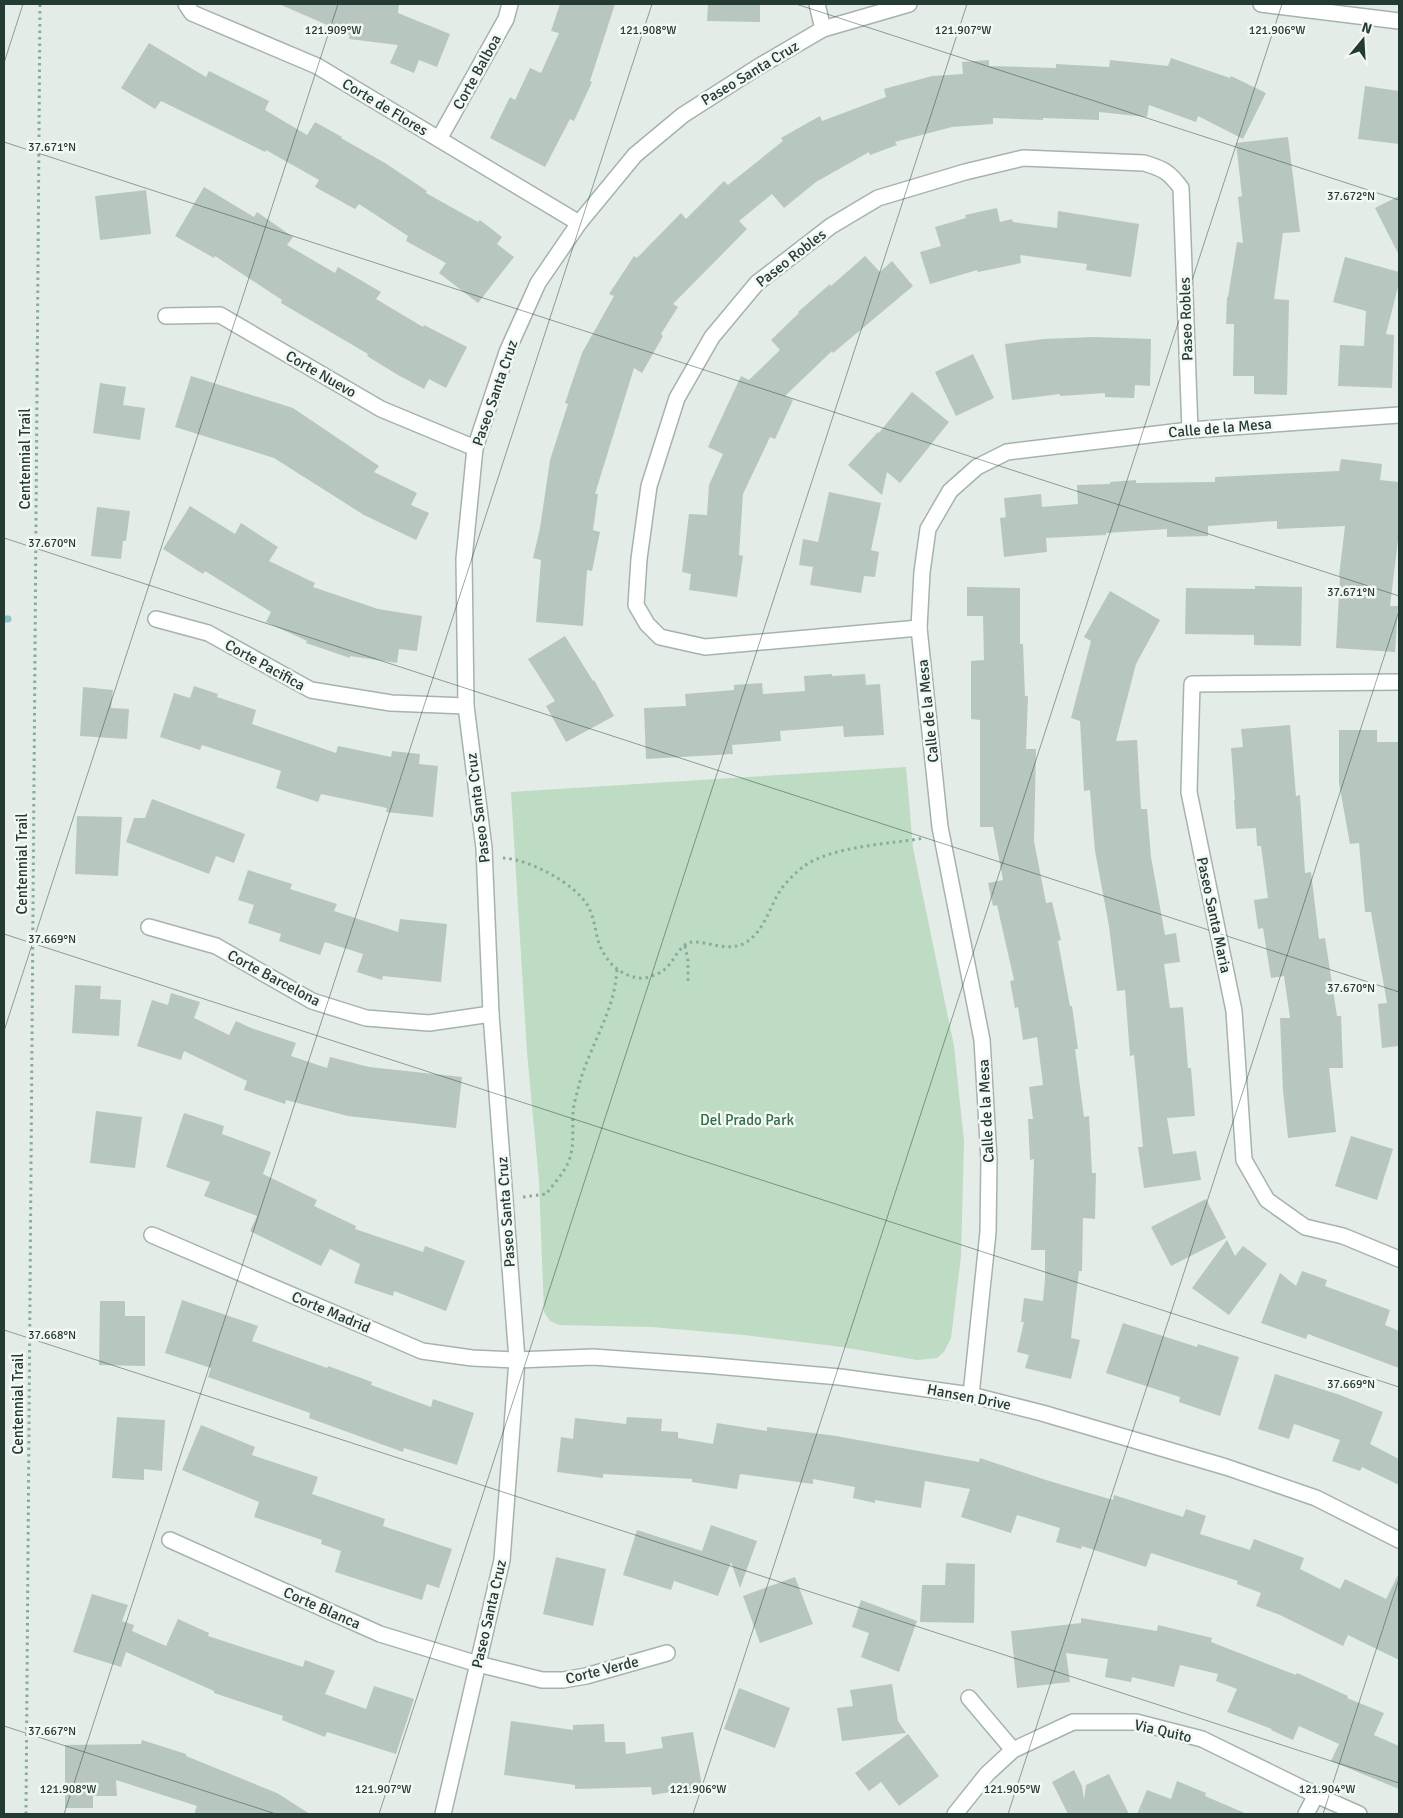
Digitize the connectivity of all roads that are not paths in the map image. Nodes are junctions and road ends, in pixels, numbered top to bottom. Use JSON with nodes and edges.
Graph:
{"nodes":[{"id":1,"x":186,"y":4,"type":"edge"},
{"id":2,"x":510,"y":4,"type":"edge"},
{"id":3,"x":817,"y":4,"type":"edge"},
{"id":4,"x":909,"y":4,"type":"edge"},
{"id":5,"x":1260,"y":4,"type":"edge"},
{"id":6,"x":1366,"y":11,"type":"edge"},
{"id":7,"x":1399,"y":21,"type":"edge"},
{"id":8,"x":823,"y":29,"type":"junction"},
{"id":9,"x":439,"y":139,"type":"junction"},
{"id":10,"x":579,"y":223,"type":"junction"},
{"id":11,"x":166,"y":316,"type":"dead end"},
{"id":12,"x":1399,"y":415,"type":"edge"},
{"id":13,"x":1190,"y":430,"type":"junction"},
{"id":14,"x":476,"y":448,"type":"junction"},
{"id":15,"x":156,"y":619,"type":"dead end"},
{"id":16,"x":919,"y":628,"type":"junction"},
{"id":17,"x":1399,"y":682,"type":"edge"},
{"id":18,"x":466,"y":706,"type":"junction"},
{"id":19,"x":149,"y":927,"type":"dead end"},
{"id":20,"x":491,"y":1014,"type":"junction"},
{"id":21,"x":152,"y":1235,"type":"dead end"},
{"id":22,"x":1399,"y":1259,"type":"edge"},
{"id":23,"x":517,"y":1360,"type":"junction"},
{"id":24,"x":971,"y":1395,"type":"junction"},
{"id":25,"x":170,"y":1540,"type":"dead end"},
{"id":26,"x":1399,"y":1540,"type":"edge"},
{"id":27,"x":667,"y":1653,"type":"dead end"},
{"id":28,"x":478,"y":1664,"type":"junction"},
{"id":29,"x":969,"y":1698,"type":"dead end"},
{"id":30,"x":1013,"y":1750,"type":"junction"},
{"id":31,"x":1316,"y":1795,"type":"junction"},
{"id":32,"x":443,"y":1814,"type":"edge"},
{"id":33,"x":955,"y":1814,"type":"edge"},
{"id":34,"x":1306,"y":1814,"type":"edge"},
{"id":35,"x":1359,"y":1814,"type":"edge"}],
"edges":[{"from":1,"to":9,"type":"street","name":"Corte de Flores"},
{"from":2,"to":9,"type":"street","name":"Corte Balboa"},
{"from":3,"to":8,"type":"street"},
{"from":4,"to":8,"type":"street","name":"Paseo Santa Cruz"},
{"from":5,"to":6,"type":"street"},
{"from":6,"to":7,"type":"street"},
{"from":8,"to":10,"type":"street","name":"Paseo Santa Cruz"},
{"from":9,"to":10,"type":"street","name":"Corte de Flores"},
{"from":10,"to":14,"type":"street","name":"Paseo Santa Cruz"},
{"from":11,"to":14,"type":"street","name":"Corte Nuevo"},
{"from":12,"to":13,"type":"street","name":"Calle de la Mesa"},
{"from":13,"to":16,"type":"street","name":"Calle de la Mesa"},
{"from":13,"to":16,"type":"street","name":"Paseo Robles"},
{"from":14,"to":18,"type":"street","name":"Paseo Santa Cruz"},
{"from":15,"to":18,"type":"street","name":"Corte Pacifica"},
{"from":16,"to":24,"type":"street","name":"Calle de la Mesa"},
{"from":17,"to":22,"type":"street","name":"Paseo Santa Maria"},
{"from":18,"to":20,"type":"street","name":"Paseo Santa Cruz"},
{"from":19,"to":20,"type":"street","name":"Corte Barcelona"},
{"from":20,"to":23,"type":"street","name":"Paseo Santa Cruz"},
{"from":21,"to":23,"type":"street","name":"Corte Madrid"},
{"from":23,"to":24,"type":"street","name":"Hansen Drive"},
{"from":23,"to":28,"type":"street","name":"Paseo Santa Cruz"},
{"from":24,"to":26,"type":"street","name":"Hansen Drive"},
{"from":25,"to":28,"type":"street","name":"Corte Blanca"},
{"from":27,"to":28,"type":"street","name":"Corte Verde"},
{"from":28,"to":32,"type":"street","name":"Paseo Santa Cruz"},
{"from":29,"to":30,"type":"street"},
{"from":30,"to":31,"type":"street","name":"Via Quito"},
{"from":30,"to":33,"type":"street","name":"Via Quito"},
{"from":31,"to":34,"type":"street"},
{"from":31,"to":35,"type":"street","name":"Via Quito"}]}
